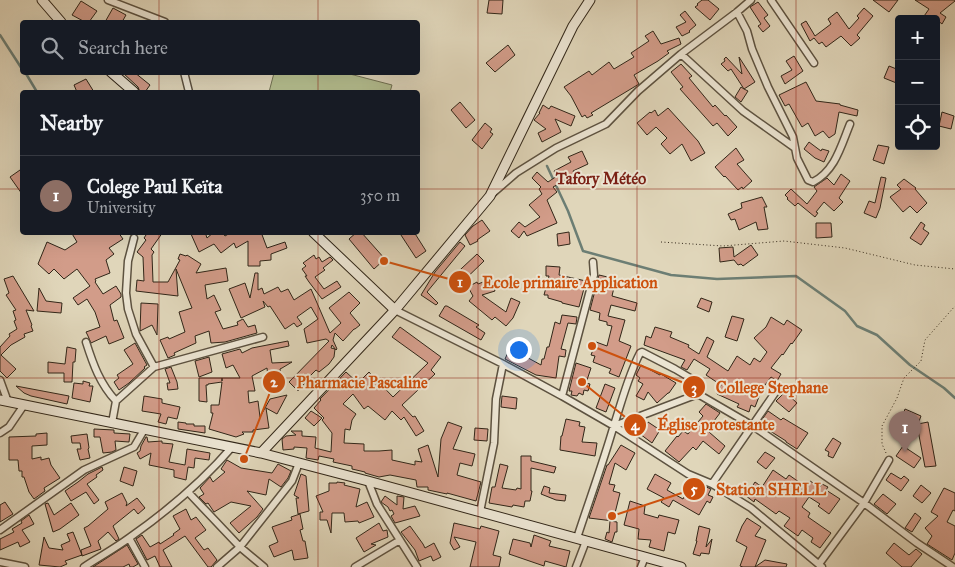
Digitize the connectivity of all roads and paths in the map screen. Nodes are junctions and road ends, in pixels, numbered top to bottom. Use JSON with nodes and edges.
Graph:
{"nodes":[{"id":1,"x":42,"y":0,"type":"edge"},
{"id":2,"x":108,"y":0,"type":"edge"},
{"id":3,"x":590,"y":0,"type":"edge"},
{"id":4,"x":751,"y":0,"type":"edge"},
{"id":5,"x":771,"y":0,"type":"edge"},
{"id":6,"x":737,"y":12,"type":"junction"},
{"id":7,"x":60,"y":20,"type":"edge"},
{"id":8,"x":160,"y":20,"type":"edge"},
{"id":9,"x":681,"y":54,"type":"junction"},
{"id":10,"x":814,"y":63,"type":"dead end"},
{"id":11,"x":114,"y":75,"type":"edge"},
{"id":12,"x":185,"y":75,"type":"edge"},
{"id":13,"x":132,"y":90,"type":"edge"},
{"id":14,"x":188,"y":90,"type":"edge"},
{"id":15,"x":850,"y":124,"type":"dead end"},
{"id":16,"x":795,"y":148,"type":"junction"},
{"id":17,"x":490,"y":196,"type":"junction"},
{"id":18,"x":316,"y":235,"type":"edge"},
{"id":19,"x":134,"y":238,"type":"dead end"},
{"id":20,"x":661,"y":242,"type":"dead end"},
{"id":21,"x":593,"y":262,"type":"dead end"},
{"id":22,"x":955,"y":269,"type":"edge"},
{"id":23,"x":955,"y":306,"type":"edge"},
{"id":24,"x":396,"y":310,"type":"junction"},
{"id":25,"x":262,"y":337,"type":"dead end"},
{"id":26,"x":86,"y":342,"type":"dead end"},
{"id":27,"x":503,"y":364,"type":"junction"},
{"id":28,"x":154,"y":367,"type":"junction"},
{"id":29,"x":0,"y":380,"type":"edge"},
{"id":30,"x":779,"y":387,"type":"dead end"},
{"id":31,"x":698,"y":394,"type":"junction"},
{"id":32,"x":562,"y":396,"type":"junction"},
{"id":33,"x":4,"y":401,"type":"edge"},
{"id":34,"x":116,"y":401,"type":"junction"},
{"id":35,"x":24,"y":405,"type":"junction"},
{"id":36,"x":112,"y":423,"type":"junction"},
{"id":37,"x":614,"y":426,"type":"junction"},
{"id":38,"x":753,"y":426,"type":"junction"},
{"id":39,"x":144,"y":430,"type":"junction"},
{"id":40,"x":0,"y":433,"type":"edge"},
{"id":41,"x":232,"y":447,"type":"junction"},
{"id":42,"x":261,"y":453,"type":"junction"},
{"id":43,"x":889,"y":460,"type":"joint"},
{"id":44,"x":300,"y":463,"type":"junction"},
{"id":45,"x":368,"y":481,"type":"junction"},
{"id":46,"x":712,"y":484,"type":"junction"},
{"id":47,"x":188,"y":492,"type":"junction"},
{"id":48,"x":864,"y":503,"type":"junction"},
{"id":49,"x":480,"y":512,"type":"junction"},
{"id":50,"x":0,"y":530,"type":"edge"},
{"id":51,"x":129,"y":538,"type":"junction"},
{"id":52,"x":400,"y":540,"type":"junction"},
{"id":53,"x":581,"y":540,"type":"junction"},
{"id":54,"x":240,"y":547,"type":"junction"},
{"id":55,"x":645,"y":557,"type":"junction"},
{"id":56,"x":0,"y":562,"type":"edge"},
{"id":57,"x":955,"y":563,"type":"edge"},
{"id":58,"x":821,"y":566,"type":"edge"},
{"id":59,"x":25,"y":567,"type":"edge"},
{"id":60,"x":84,"y":567,"type":"edge"},
{"id":61,"x":145,"y":567,"type":"edge"},
{"id":62,"x":217,"y":567,"type":"edge"},
{"id":63,"x":264,"y":567,"type":"edge"},
{"id":64,"x":355,"y":567,"type":"edge"},
{"id":65,"x":417,"y":567,"type":"edge"},
{"id":66,"x":576,"y":567,"type":"edge"},
{"id":67,"x":641,"y":567,"type":"edge"},
{"id":68,"x":681,"y":567,"type":"edge"},
{"id":69,"x":953,"y":567,"type":"edge"}],
"edges":[{"from":1,"to":7,"type":"street"},
{"from":2,"to":8,"type":"street"},
{"from":3,"to":17,"type":"street"},
{"from":4,"to":6,"type":"street"},
{"from":5,"to":10,"type":"street"},
{"from":6,"to":9,"type":"street"},
{"from":6,"to":16,"type":"street"},
{"from":9,"to":16,"type":"street"},
{"from":9,"to":17,"type":"street"},
{"from":11,"to":13,"type":"street"},
{"from":12,"to":14,"type":"street"},
{"from":15,"to":16,"type":"street"},
{"from":17,"to":24,"type":"street"},
{"from":18,"to":24,"type":"street"},
{"from":19,"to":28,"type":"street"},
{"from":20,"to":22,"type":"path"},
{"from":21,"to":32,"type":"street"},
{"from":23,"to":43,"type":"path"},
{"from":24,"to":27,"type":"street"},
{"from":24,"to":42,"type":"street"},
{"from":25,"to":28,"type":"street"},
{"from":26,"to":34,"type":"street"},
{"from":27,"to":32,"type":"street"},
{"from":27,"to":49,"type":"street"},
{"from":28,"to":34,"type":"street"},
{"from":29,"to":33,"type":"street"},
{"from":30,"to":38,"type":"street"},
{"from":31,"to":37,"type":"street"},
{"from":31,"to":37,"type":"street"},
{"from":31,"to":38,"type":"street"},
{"from":32,"to":37,"type":"street"},
{"from":33,"to":35,"type":"street"},
{"from":34,"to":36,"type":"street"},
{"from":35,"to":36,"type":"street"},
{"from":35,"to":40,"type":"street"},
{"from":36,"to":39,"type":"street"},
{"from":37,"to":46,"type":"street"},
{"from":37,"to":53,"type":"street"},
{"from":38,"to":46,"type":"street"},
{"from":38,"to":48,"type":"street"},
{"from":39,"to":41,"type":"street"},
{"from":39,"to":50,"type":"street"},
{"from":41,"to":42,"type":"street"},
{"from":41,"to":47,"type":"street"},
{"from":42,"to":44,"type":"street"},
{"from":43,"to":48,"type":"street"},
{"from":44,"to":45,"type":"street"},
{"from":44,"to":54,"type":"street"},
{"from":45,"to":49,"type":"street"},
{"from":45,"to":52,"type":"street"},
{"from":46,"to":58,"type":"street"},
{"from":47,"to":51,"type":"street"},
{"from":47,"to":54,"type":"street"},
{"from":48,"to":58,"type":"street"},
{"from":48,"to":69,"type":"street"},
{"from":49,"to":53,"type":"street"},
{"from":51,"to":60,"type":"street"},
{"from":51,"to":61,"type":"street"},
{"from":52,"to":64,"type":"street"},
{"from":52,"to":65,"type":"street"},
{"from":53,"to":55,"type":"street"},
{"from":53,"to":66,"type":"street"},
{"from":54,"to":62,"type":"street"},
{"from":54,"to":63,"type":"street"},
{"from":55,"to":67,"type":"street"},
{"from":55,"to":68,"type":"street"},
{"from":56,"to":59,"type":"street"},
{"from":57,"to":69,"type":"street"}]}
